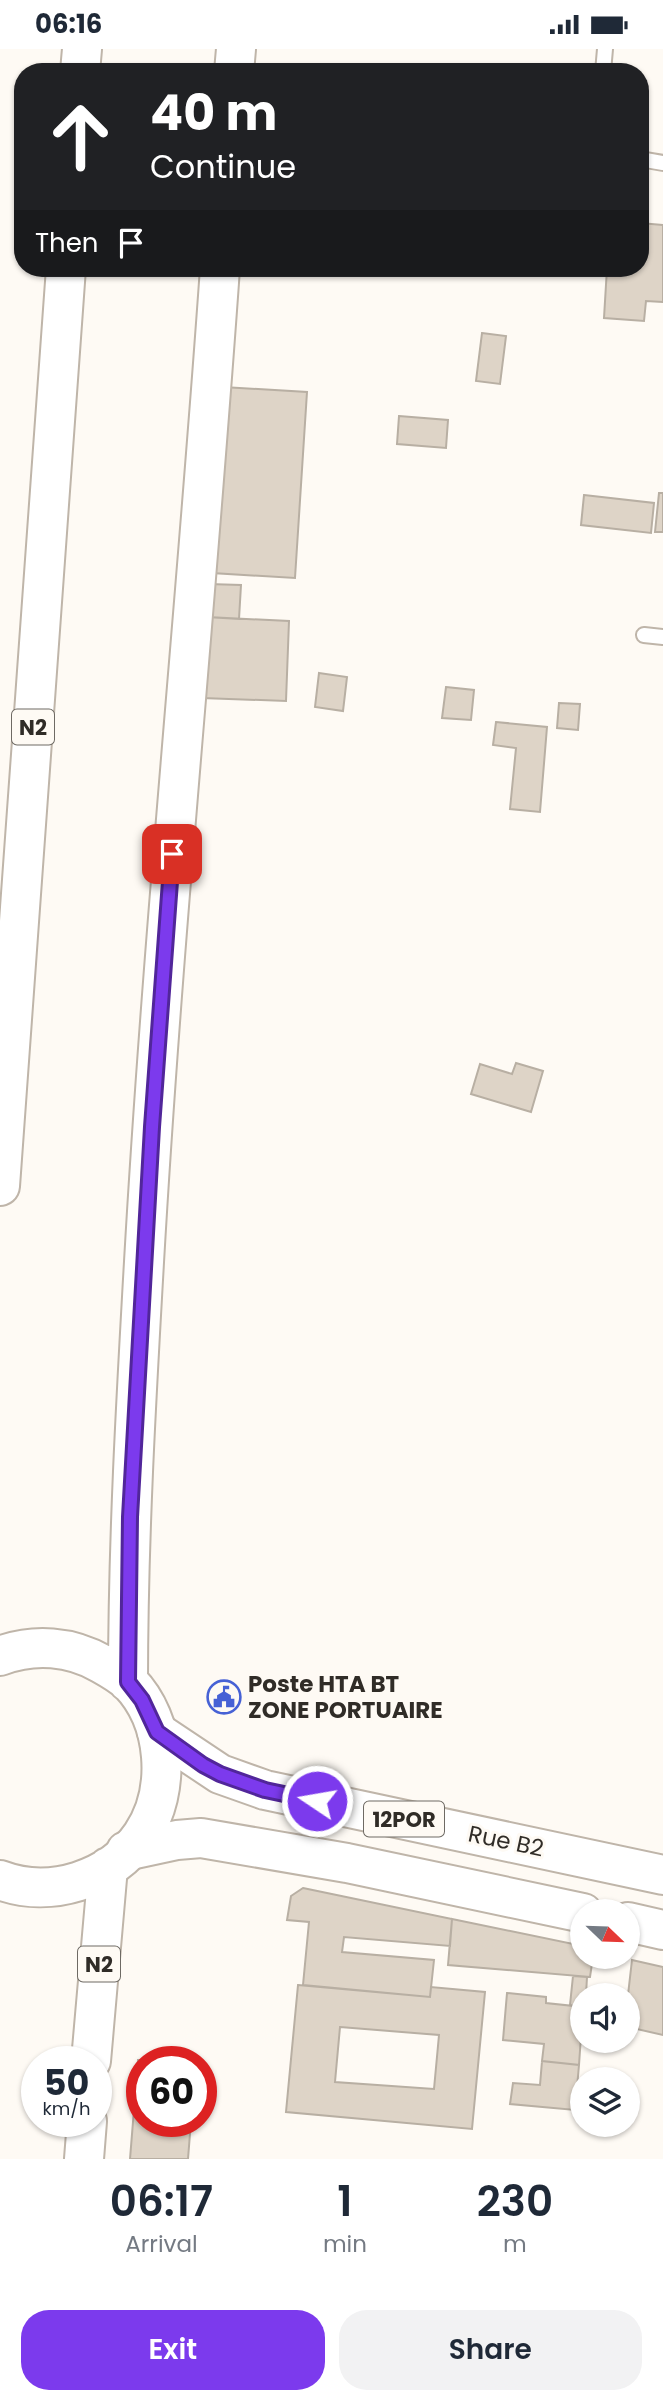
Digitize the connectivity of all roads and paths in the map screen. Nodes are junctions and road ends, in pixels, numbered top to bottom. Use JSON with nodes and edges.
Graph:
{"nodes":[{"id":1,"x":65,"y":277,"type":"edge"},
{"id":2,"x":219,"y":277,"type":"edge"},
{"id":3,"x":644,"y":635,"type":"dead end"},
{"id":4,"x":663,"y":637,"type":"edge"},
{"id":5,"x":0,"y":1186,"type":"edge"},
{"id":6,"x":0,"y":1656,"type":"edge"},
{"id":7,"x":128,"y":1682,"type":"junction"},
{"id":8,"x":157,"y":1732,"type":"junction"},
{"id":9,"x":117,"y":1859,"type":"junction"},
{"id":10,"x":663,"y":1875,"type":"edge"},
{"id":11,"x":0,"y":1880,"type":"edge"},
{"id":12,"x":570,"y":1910,"type":"edge"},
{"id":13,"x":640,"y":1925,"type":"edge"},
{"id":14,"x":663,"y":1930,"type":"edge"},
{"id":15,"x":93,"y":2046,"type":"edge"},
{"id":16,"x":86,"y":2137,"type":"edge"},
{"id":17,"x":84,"y":2159,"type":"edge"}],
"edges":[{"from":1,"to":5,"type":"main road","number":"N2"},
{"from":2,"to":7,"type":"main road"},
{"from":3,"to":4,"type":"lane"},
{"from":6,"to":7,"type":"main road"},
{"from":7,"to":8,"type":"main road"},
{"from":8,"to":9,"type":"main road"},
{"from":8,"to":10,"type":"main road","name":"Rue B2","number":"12POR"},
{"from":9,"to":11,"type":"main road"},
{"from":9,"to":12,"type":"main road","number":"12POR"},
{"from":9,"to":15,"type":"main road","number":"N2"},
{"from":13,"to":14,"type":"main road"},
{"from":16,"to":17,"type":"main road"}]}
